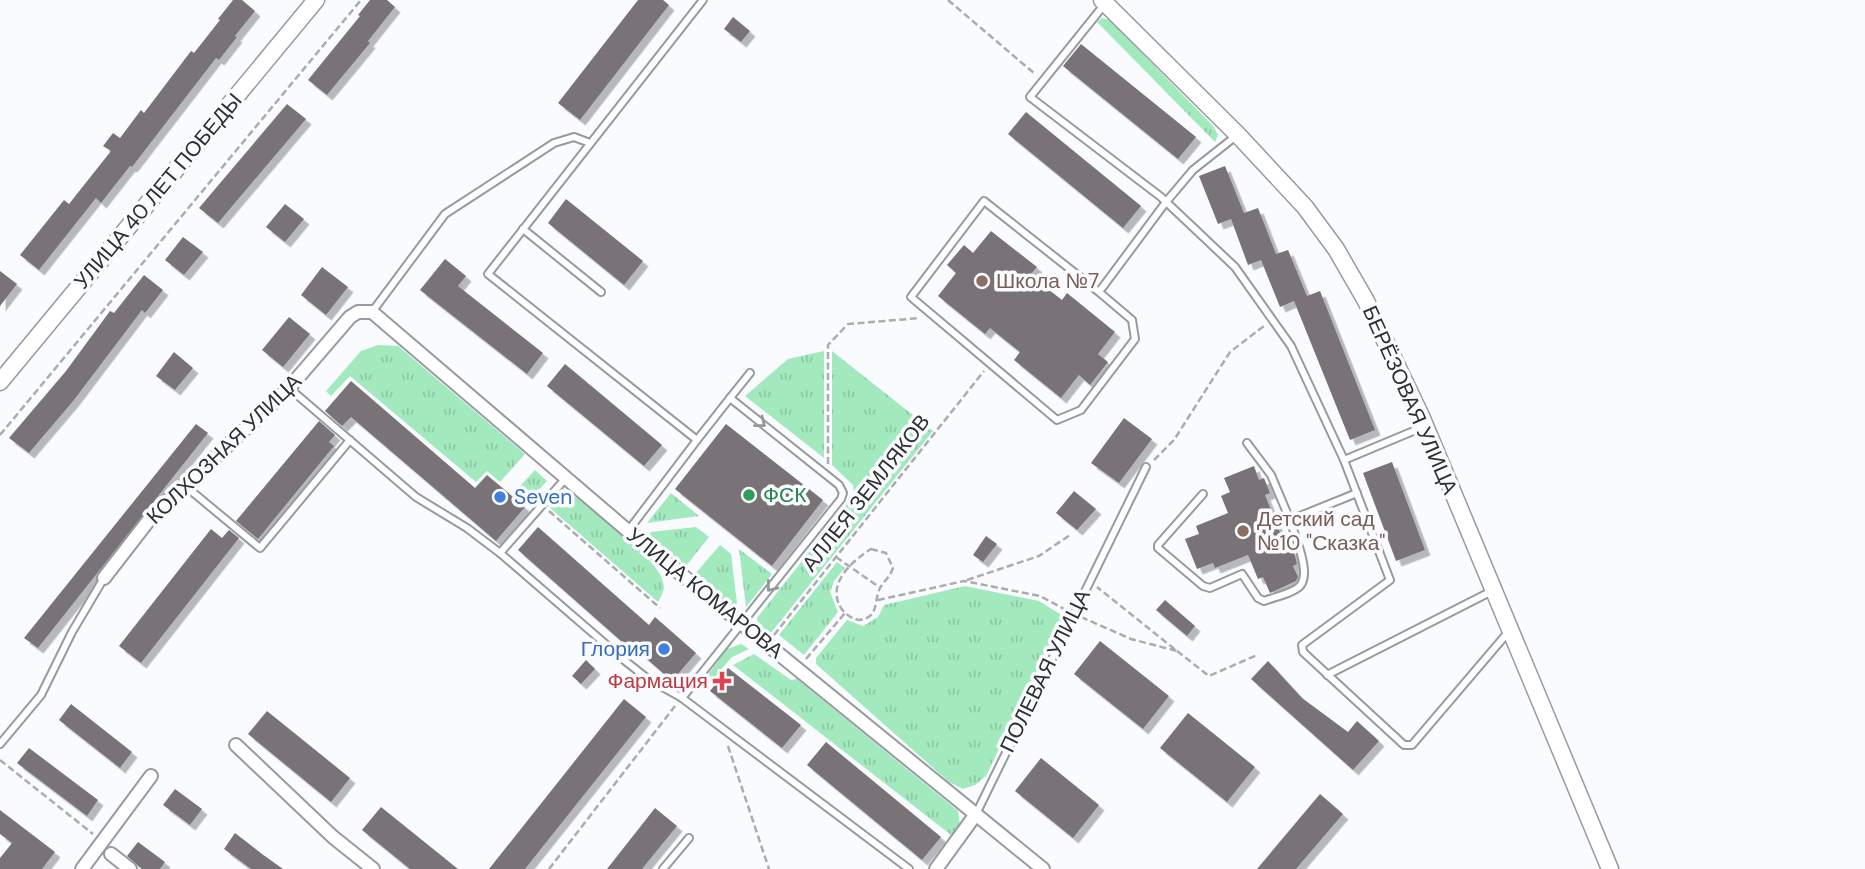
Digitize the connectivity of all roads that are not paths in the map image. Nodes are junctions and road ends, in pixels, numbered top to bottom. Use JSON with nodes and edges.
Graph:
{"nodes":[{"id":1,"x":316,"y":0,"type":"edge"},
{"id":2,"x":703,"y":0,"type":"edge"},
{"id":3,"x":1104,"y":2,"type":"edge"},
{"id":4,"x":1238,"y":135,"type":"junction"},
{"id":5,"x":590,"y":143,"type":"junction"},
{"id":6,"x":1166,"y":202,"type":"junction"},
{"id":7,"x":523,"y":229,"type":"junction"},
{"id":8,"x":601,"y":292,"type":"dead end"},
{"id":9,"x":1099,"y":292,"type":"junction"},
{"id":10,"x":372,"y":312,"type":"junction"},
{"id":11,"x":750,"y":373,"type":"dead end"},
{"id":12,"x":0,"y":382,"type":"edge"},
{"id":13,"x":289,"y":388,"type":"junction"},
{"id":14,"x":730,"y":398,"type":"junction"},
{"id":15,"x":1425,"y":427,"type":"junction"},
{"id":16,"x":350,"y":440,"type":"junction"},
{"id":17,"x":697,"y":440,"type":"junction"},
{"id":18,"x":1247,"y":443,"type":"dead end"},
{"id":19,"x":1344,"y":460,"type":"junction"},
{"id":20,"x":1146,"y":467,"type":"road end"},
{"id":21,"x":567,"y":477,"type":"junction"},
{"id":22,"x":184,"y":485,"type":"junction"},
{"id":23,"x":1203,"y":494,"type":"dead end"},
{"id":24,"x":1357,"y":494,"type":"junction"},
{"id":25,"x":1290,"y":520,"type":"junction"},
{"id":26,"x":628,"y":531,"type":"junction"},
{"id":27,"x":500,"y":553,"type":"junction"},
{"id":28,"x":104,"y":578,"type":"joint"},
{"id":29,"x":1493,"y":590,"type":"junction"},
{"id":30,"x":743,"y":623,"type":"junction"},
{"id":31,"x":1510,"y":630,"type":"junction"},
{"id":32,"x":1326,"y":675,"type":"junction"},
{"id":33,"x":682,"y":698,"type":"junction"},
{"id":34,"x":0,"y":744,"type":"edge"},
{"id":35,"x":236,"y":745,"type":"dead end"},
{"id":36,"x":151,"y":776,"type":"dead end"},
{"id":37,"x":976,"y":814,"type":"junction"},
{"id":38,"x":689,"y":838,"type":"dead end"},
{"id":39,"x":111,"y":854,"type":"dead end"},
{"id":40,"x":666,"y":868,"type":"edge"},
{"id":41,"x":82,"y":869,"type":"edge"},
{"id":42,"x":130,"y":869,"type":"edge"},
{"id":43,"x":373,"y":869,"type":"edge"},
{"id":44,"x":909,"y":869,"type":"edge"},
{"id":45,"x":936,"y":869,"type":"edge"},
{"id":46,"x":1043,"y":869,"type":"edge"},
{"id":47,"x":1610,"y":869,"type":"edge"}],
"edges":[{"from":1,"to":12,"type":"street","name":"УЛИЦА 40 ЛЕТ ПОБЕДЫ"},
{"from":2,"to":5,"type":"lane"},
{"from":3,"to":4,"type":"street","name":"БЕРЁЗОВАЯ УЛИЦА"},
{"from":3,"to":6,"type":"lane"},
{"from":4,"to":6,"type":"lane"},
{"from":4,"to":15,"type":"street","name":"БЕРЁЗОВАЯ УЛИЦА"},
{"from":5,"to":7,"type":"lane"},
{"from":5,"to":10,"type":"lane"},
{"from":6,"to":9,"type":"lane"},
{"from":6,"to":19,"type":"lane"},
{"from":7,"to":8,"type":"lane"},
{"from":7,"to":17,"type":"lane"},
{"from":9,"to":9,"type":"lane"},
{"from":10,"to":13,"type":"street","name":"КОЛХОЗНАЯ УЛИЦА"},
{"from":10,"to":21,"type":"street","name":"УЛИЦА КОМАРОВА"},
{"from":11,"to":14,"type":"lane"},
{"from":13,"to":16,"type":"lane"},
{"from":13,"to":22,"type":"street","name":"КОЛХОЗНАЯ УЛИЦА"},
{"from":14,"to":17,"type":"lane"},
{"from":14,"to":30,"type":"lane","one_way":true},
{"from":15,"to":19,"type":"lane"},
{"from":15,"to":29,"type":"street","name":"БЕРЁЗОВАЯ УЛИЦА"},
{"from":16,"to":22,"type":"lane"},
{"from":16,"to":27,"type":"lane"},
{"from":17,"to":26,"type":"lane"},
{"from":18,"to":25,"type":"lane"},
{"from":19,"to":24,"type":"lane"},
{"from":20,"to":37,"type":"lane","name":"ПОЛЕВАЯ УЛИЦА"},
{"from":21,"to":26,"type":"street","name":"УЛИЦА КОМАРОВА"},
{"from":21,"to":27,"type":"lane"},
{"from":22,"to":28,"type":"street","name":"КОЛХОЗНАЯ УЛИЦА"},
{"from":23,"to":25,"type":"lane"},
{"from":24,"to":25,"type":"lane"},
{"from":24,"to":32,"type":"lane"},
{"from":26,"to":30,"type":"street","name":"УЛИЦА КОМАРОВА"},
{"from":27,"to":33,"type":"lane"},
{"from":28,"to":34,"type":"lane","name":"КОЛХОЗНАЯ УЛИЦА"},
{"from":29,"to":31,"type":"street","name":"БЕРЁЗОВАЯ УЛИЦА"},
{"from":29,"to":32,"type":"lane"},
{"from":30,"to":33,"type":"lane"},
{"from":30,"to":37,"type":"street","name":"УЛИЦА КОМАРОВА"},
{"from":31,"to":32,"type":"lane"},
{"from":31,"to":47,"type":"street","name":"БЕРЁЗОВАЯ УЛИЦА"},
{"from":33,"to":44,"type":"lane"},
{"from":35,"to":43,"type":"street"},
{"from":36,"to":41,"type":"street"},
{"from":37,"to":45,"type":"street","name":"ПОЛЕВАЯ УЛИЦА"},
{"from":37,"to":46,"type":"street","name":"УЛИЦА КОМАРОВА"},
{"from":38,"to":40,"type":"lane"},
{"from":39,"to":42,"type":"street"}]}
